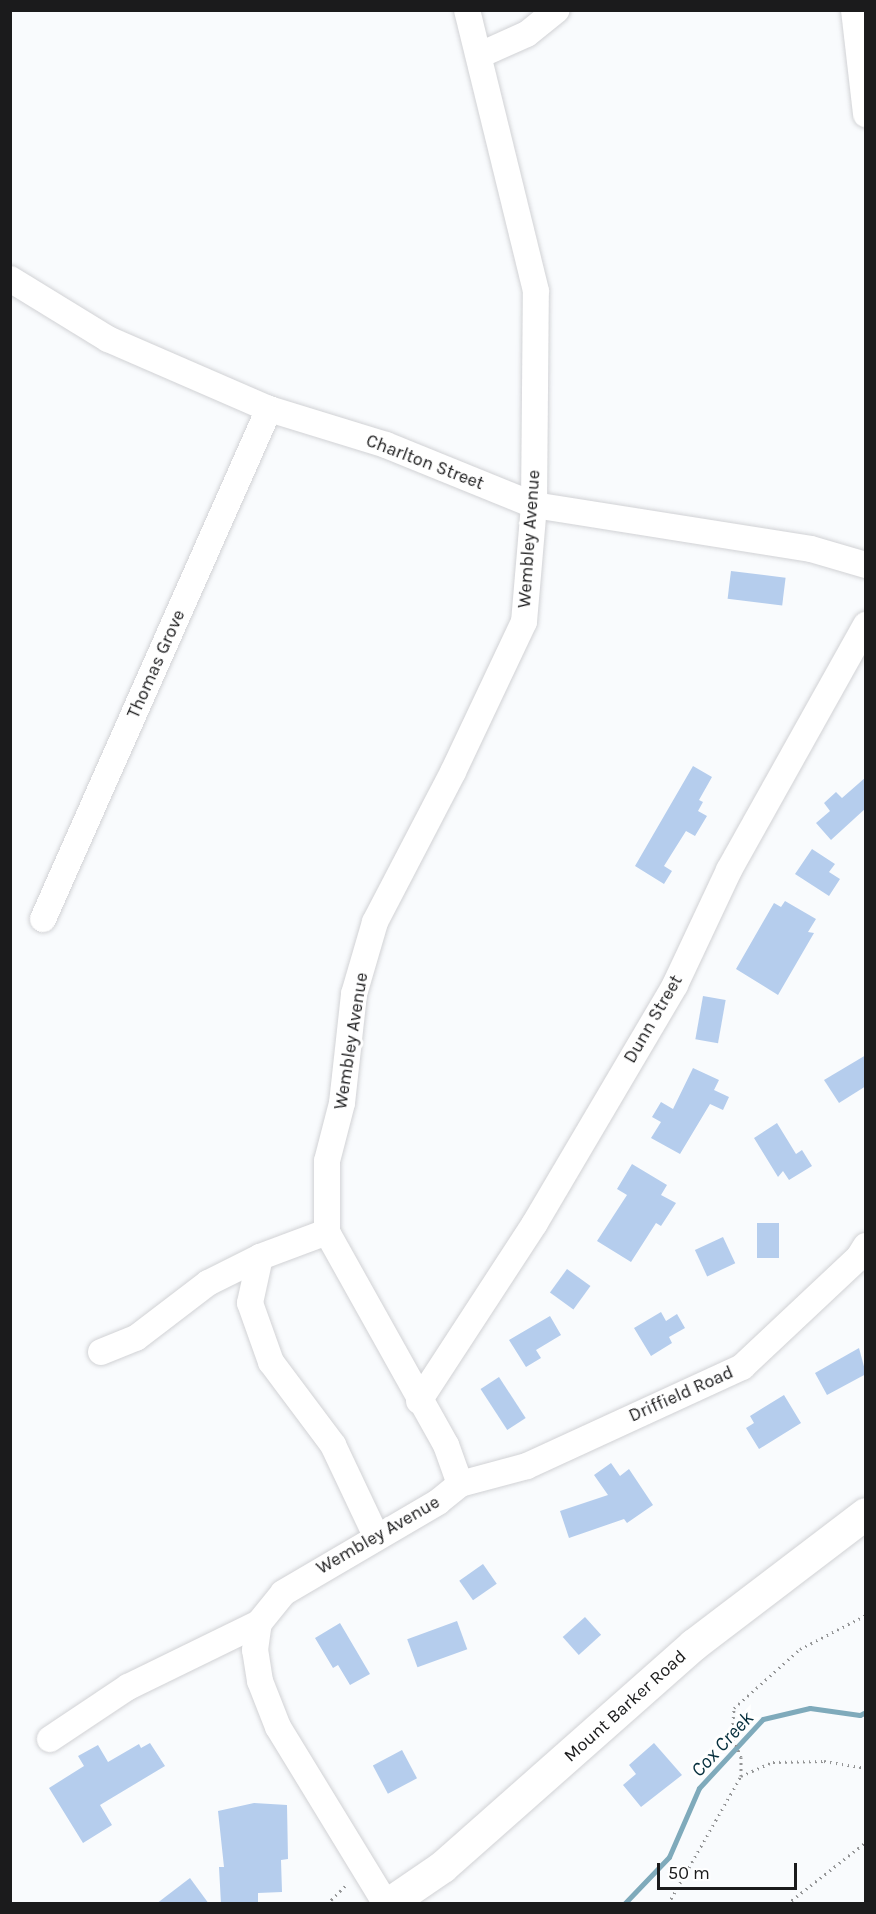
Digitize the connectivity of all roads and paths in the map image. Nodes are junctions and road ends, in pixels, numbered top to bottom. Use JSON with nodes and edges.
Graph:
{"nodes":[{"id":1,"x":467,"y":10,"type":"edge"},
{"id":2,"x":557,"y":10,"type":"edge"},
{"id":3,"x":854,"y":10,"type":"edge"},
{"id":4,"x":480,"y":55,"type":"junction"},
{"id":5,"x":866,"y":114,"type":"edge"},
{"id":6,"x":10,"y":279,"type":"edge"},
{"id":7,"x":269,"y":409,"type":"junction"},
{"id":8,"x":534,"y":504,"type":"junction"},
{"id":9,"x":866,"y":565,"type":"edge"},
{"id":10,"x":866,"y":625,"type":"edge"},
{"id":11,"x":43,"y":920,"type":"dead end"},
{"id":12,"x":327,"y":1232,"type":"junction"},
{"id":13,"x":866,"y":1246,"type":"edge"},
{"id":14,"x":260,"y":1257,"type":"junction"},
{"id":15,"x":101,"y":1352,"type":"dead end"},
{"id":16,"x":419,"y":1401,"type":"junction"},
{"id":17,"x":460,"y":1484,"type":"junction"},
{"id":18,"x":866,"y":1514,"type":"edge"},
{"id":19,"x":376,"y":1536,"type":"junction"},
{"id":20,"x":866,"y":1615,"type":"edge"},
{"id":21,"x":259,"y":1623,"type":"junction"},
{"id":22,"x":50,"y":1739,"type":"dead end"},
{"id":23,"x":866,"y":1768,"type":"edge"},
{"id":24,"x":741,"y":1776,"type":"junction"},
{"id":25,"x":866,"y":1842,"type":"edge"},
{"id":26,"x":352,"y":1878,"type":"dead end"},
{"id":27,"x":327,"y":1904,"type":"edge"},
{"id":28,"x":388,"y":1904,"type":"edge"},
{"id":29,"x":668,"y":1904,"type":"edge"},
{"id":30,"x":787,"y":1904,"type":"edge"}],
"edges":[{"from":1,"to":4,"type":"street","name":"Wembley Avenue"},
{"from":2,"to":4,"type":"street"},
{"from":3,"to":5,"type":"street"},
{"from":4,"to":8,"type":"street","name":"Wembley Avenue"},
{"from":6,"to":7,"type":"street","name":"Charlton Street"},
{"from":7,"to":8,"type":"street","name":"Charlton Street"},
{"from":7,"to":11,"type":"street","name":"Thomas Grove"},
{"from":8,"to":9,"type":"street","name":"Charlton Street"},
{"from":8,"to":12,"type":"street","name":"Wembley Avenue"},
{"from":10,"to":16,"type":"street","name":"Dunn Street"},
{"from":12,"to":14,"type":"street"},
{"from":12,"to":16,"type":"street","name":"Wembley Avenue"},
{"from":13,"to":17,"type":"street","name":"Driffield Road"},
{"from":14,"to":15,"type":"street"},
{"from":14,"to":19,"type":"street"},
{"from":16,"to":17,"type":"street","name":"Wembley Avenue"},
{"from":17,"to":19,"type":"street","name":"Wembley Avenue"},
{"from":18,"to":28,"type":"main road","name":"Mount Barker Road"},
{"from":19,"to":21,"type":"street","name":"Wembley Avenue"},
{"from":20,"to":24,"type":"path"},
{"from":21,"to":22,"type":"street"},
{"from":21,"to":28,"type":"street"},
{"from":23,"to":24,"type":"path"},
{"from":24,"to":29,"type":"path"},
{"from":25,"to":30,"type":"path"},
{"from":26,"to":27,"type":"path"}]}
